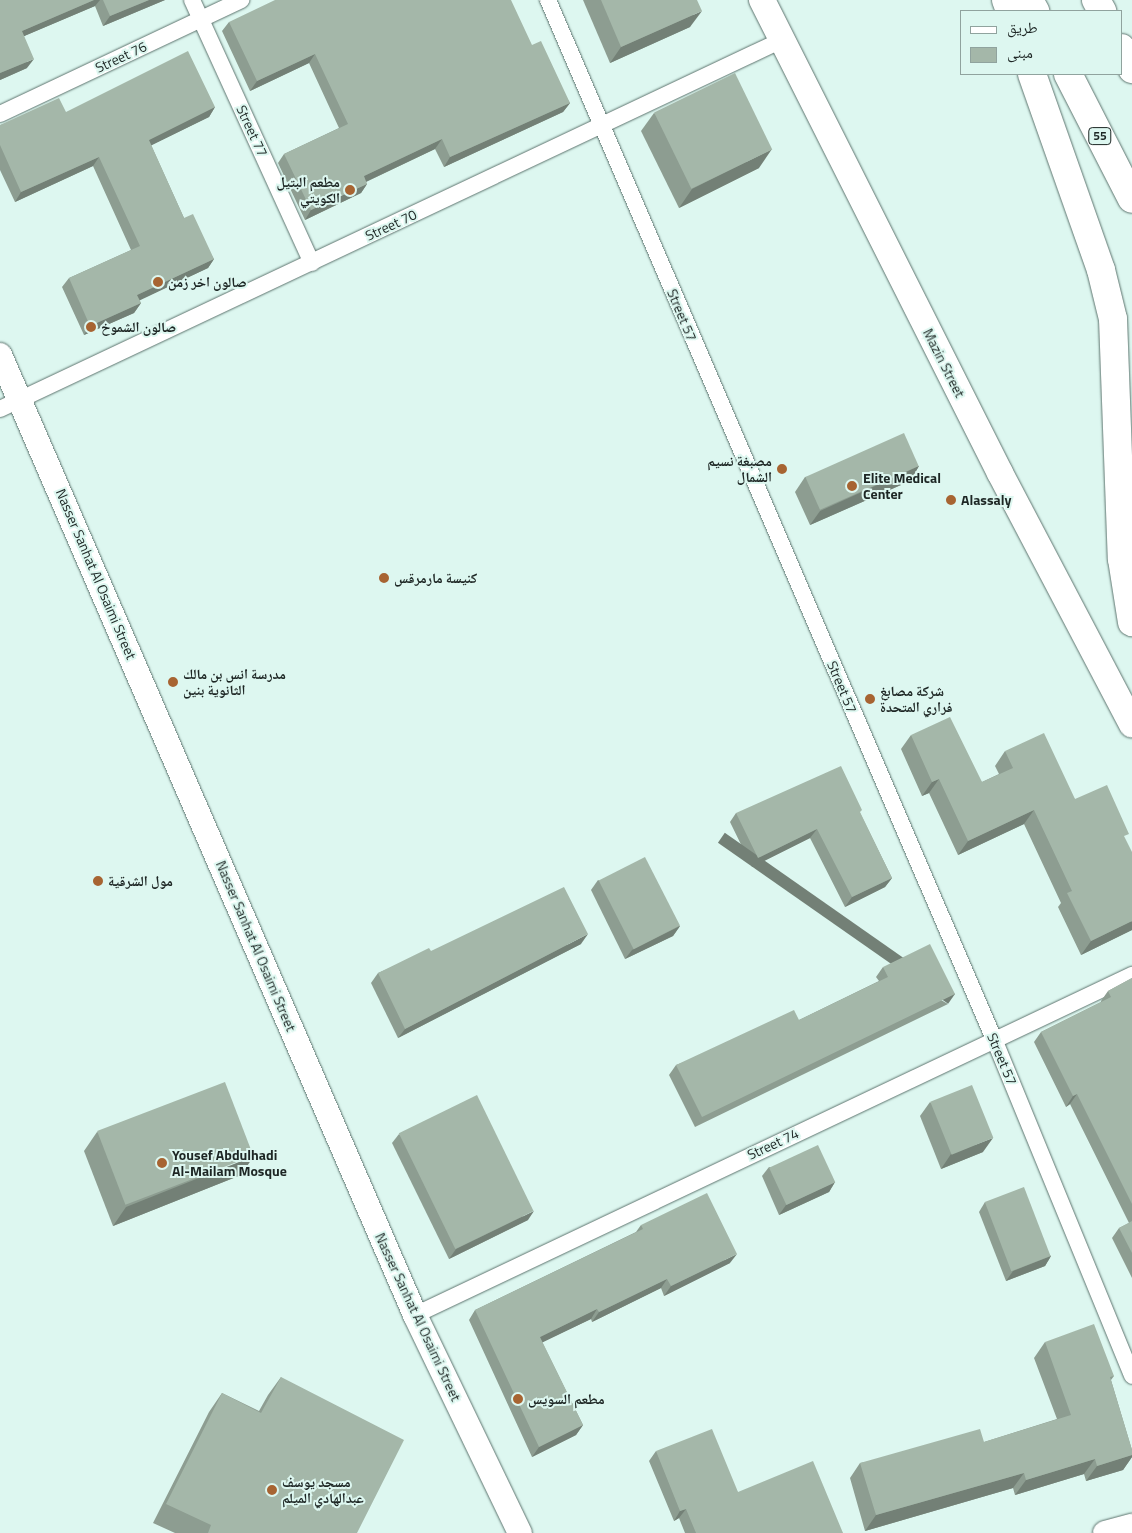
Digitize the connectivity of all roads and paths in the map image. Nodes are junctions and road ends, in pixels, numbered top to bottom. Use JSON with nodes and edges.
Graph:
{"nodes":[{"id":1,"x":192,"y":0,"type":"edge"},
{"id":2,"x":241,"y":0,"type":"edge"},
{"id":3,"x":548,"y":0,"type":"edge"},
{"id":4,"x":762,"y":0,"type":"edge"},
{"id":5,"x":200,"y":19,"type":"junction"},
{"id":6,"x":782,"y":40,"type":"junction"},
{"id":7,"x":1122,"y":50,"type":"edge"},
{"id":8,"x":1132,"y":69,"type":"edge"},
{"id":9,"x":1032,"y":75,"type":"edge"},
{"id":10,"x":1069,"y":75,"type":"edge"},
{"id":11,"x":0,"y":114,"type":"edge"},
{"id":12,"x":602,"y":127,"type":"junction"},
{"id":13,"x":1132,"y":199,"type":"edge"},
{"id":14,"x":312,"y":263,"type":"junction"},
{"id":15,"x":0,"y":355,"type":"edge"},
{"id":16,"x":10,"y":404,"type":"edge"},
{"id":17,"x":1132,"y":622,"type":"edge"},
{"id":18,"x":1132,"y":724,"type":"edge"},
{"id":19,"x":1132,"y":975,"type":"edge"},
{"id":20,"x":994,"y":1040,"type":"junction"},
{"id":21,"x":414,"y":1315,"type":"junction"},
{"id":22,"x":1132,"y":1376,"type":"edge"},
{"id":23,"x":1132,"y":1526,"type":"edge"},
{"id":24,"x":520,"y":1533,"type":"edge"},
{"id":25,"x":1105,"y":1533,"type":"edge"}],
"edges":[{"from":1,"to":5,"type":"street","name":"Street 77"},
{"from":2,"to":5,"type":"street","name":"Street 76"},
{"from":3,"to":12,"type":"street","name":"Street 57"},
{"from":4,"to":6,"type":"main road","name":"Mazin Street"},
{"from":5,"to":11,"type":"street","name":"Street 76"},
{"from":5,"to":14,"type":"street","name":"Street 77"},
{"from":6,"to":12,"type":"street","name":"Street 70"},
{"from":6,"to":18,"type":"main road","name":"Mazin Street"},
{"from":7,"to":8,"type":"highway"},
{"from":9,"to":17,"type":"highway"},
{"from":10,"to":13,"type":"highway","number":"55"},
{"from":12,"to":14,"type":"street","name":"Street 70"},
{"from":12,"to":20,"type":"street","name":"Street 57"},
{"from":14,"to":16,"type":"street","name":"Street 70"},
{"from":15,"to":16,"type":"street","name":"Nasser Sanhat Al Osaimi Street"},
{"from":16,"to":21,"type":"street","name":"Nasser Sanhat Al Osaimi Street"},
{"from":19,"to":20,"type":"street","name":"Street 74"},
{"from":20,"to":21,"type":"street","name":"Street 74"},
{"from":20,"to":22,"type":"street","name":"Street 57"},
{"from":21,"to":24,"type":"street","name":"Nasser Sanhat Al Osaimi Street"},
{"from":23,"to":25,"type":"street"}]}
